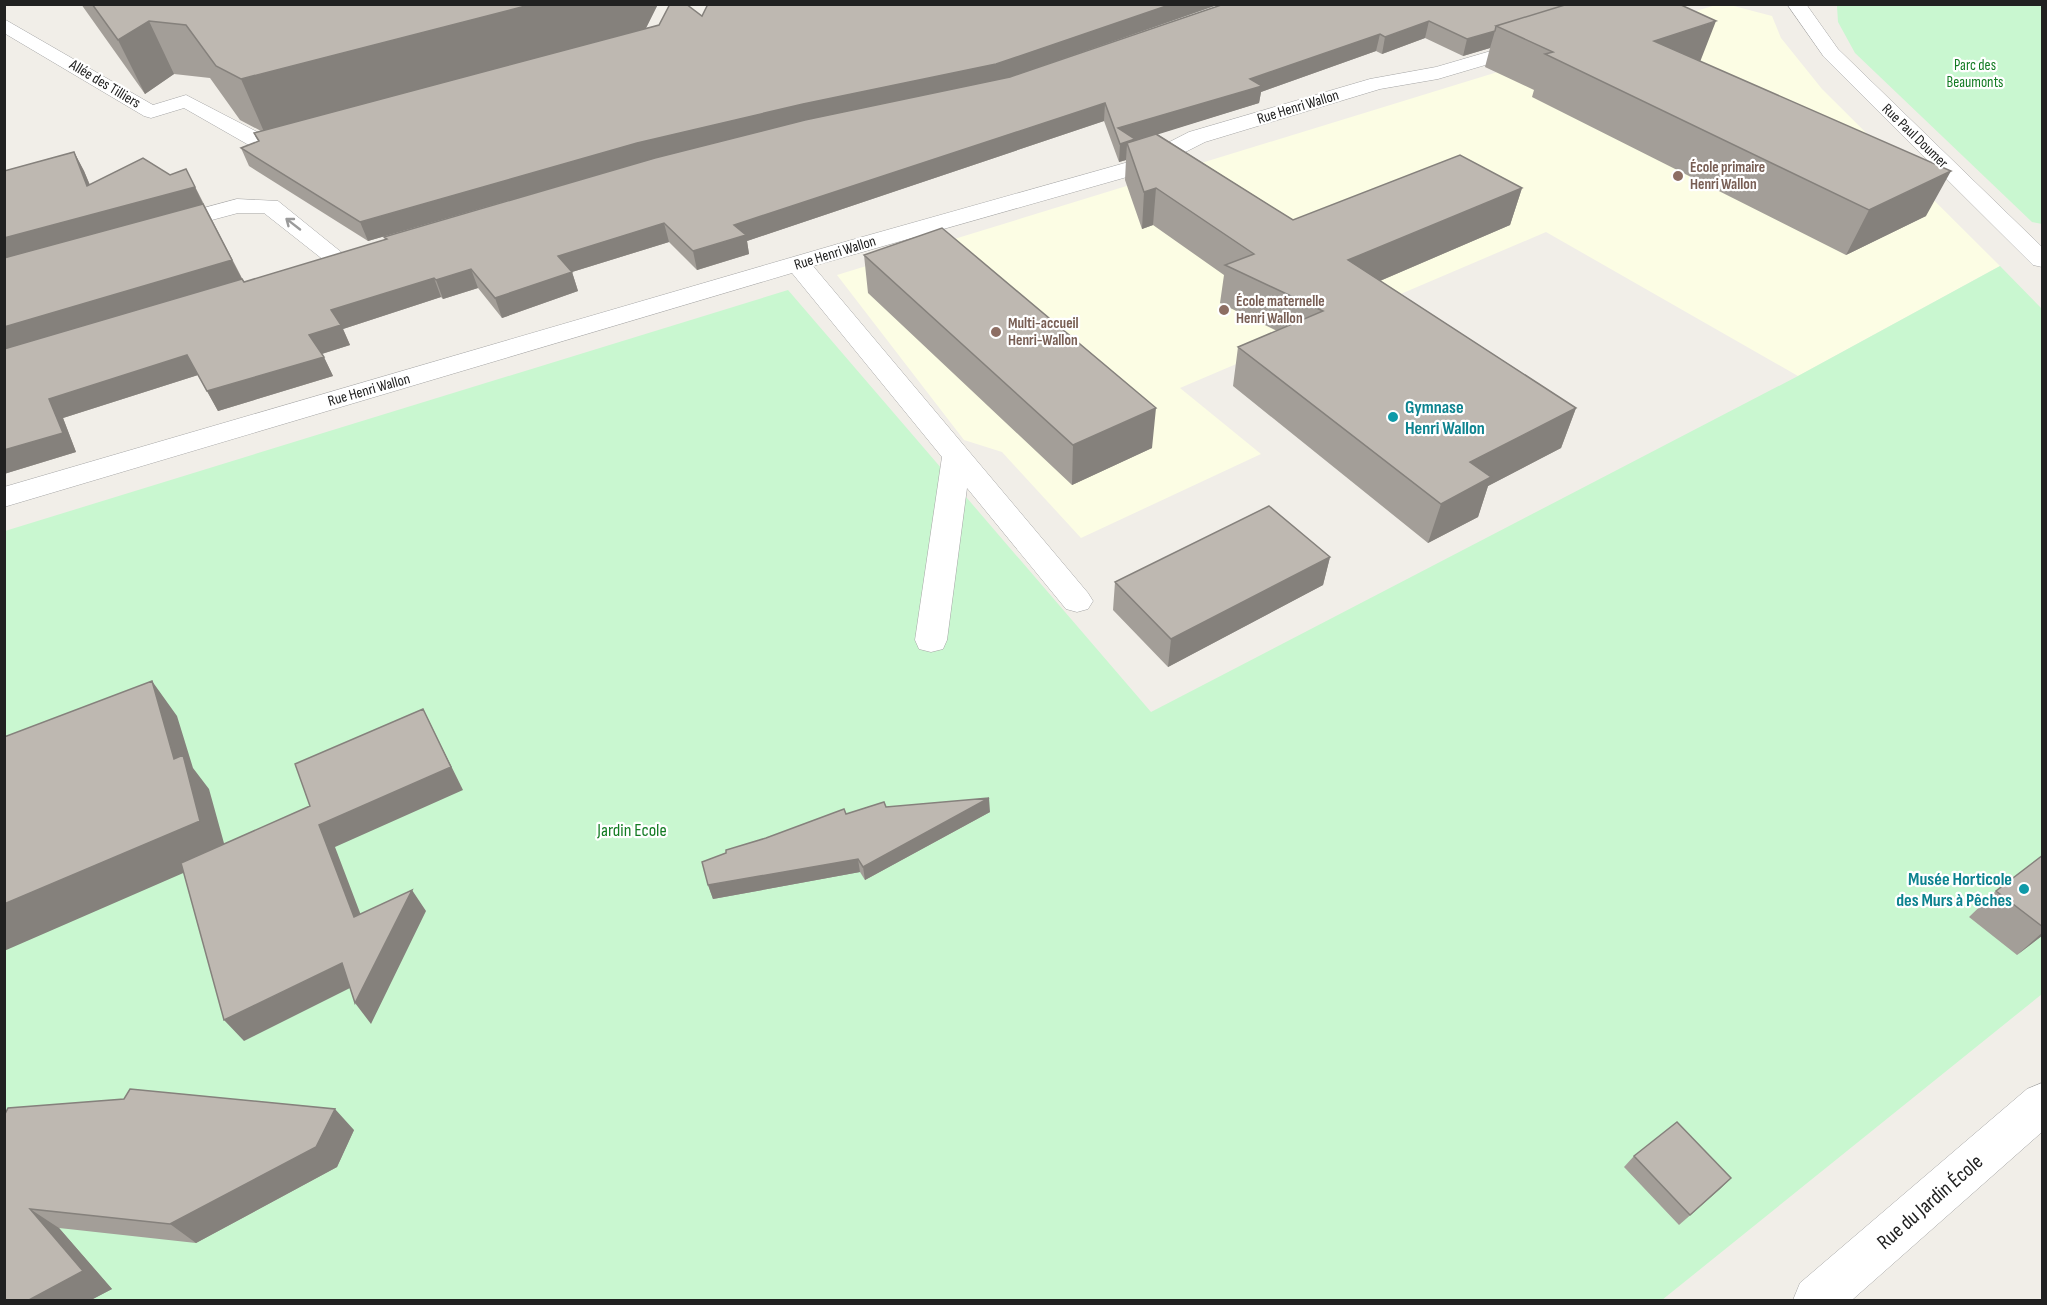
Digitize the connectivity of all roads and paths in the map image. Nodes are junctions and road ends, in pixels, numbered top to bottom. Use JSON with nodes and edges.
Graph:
{"nodes":[{"id":1,"x":1796,"y":4,"type":"edge"},
{"id":2,"x":4,"y":25,"type":"edge"},
{"id":3,"x":1548,"y":40,"type":"edge"},
{"id":4,"x":319,"y":128,"type":"edge"},
{"id":5,"x":148,"y":231,"type":"edge"},
{"id":6,"x":362,"y":253,"type":"edge"},
{"id":7,"x":2043,"y":260,"type":"edge"},
{"id":8,"x":798,"y":264,"type":"junction"},
{"id":9,"x":957,"y":456,"type":"junction"},
{"id":10,"x":4,"y":497,"type":"edge"},
{"id":11,"x":1077,"y":601,"type":"dead end"},
{"id":12,"x":930,"y":640,"type":"dead end"},
{"id":13,"x":2043,"y":1104,"type":"edge"},
{"id":14,"x":1817,"y":1300,"type":"edge"}],
"edges":[{"from":1,"to":7,"type":"street","name":"Rue Paul Doumer"},
{"from":2,"to":4,"type":"street","name":"Allée des Tilliers"},
{"from":3,"to":8,"type":"street","name":"Rue Henri Wallon"},
{"from":6,"to":5,"type":"street","one_way":true},
{"from":8,"to":9,"type":"street"},
{"from":8,"to":10,"type":"street","name":"Rue Henri Wallon"},
{"from":9,"to":11,"type":"street"},
{"from":9,"to":12,"type":"street"},
{"from":13,"to":14,"type":"street","name":"Rue du Jardin École"}]}
